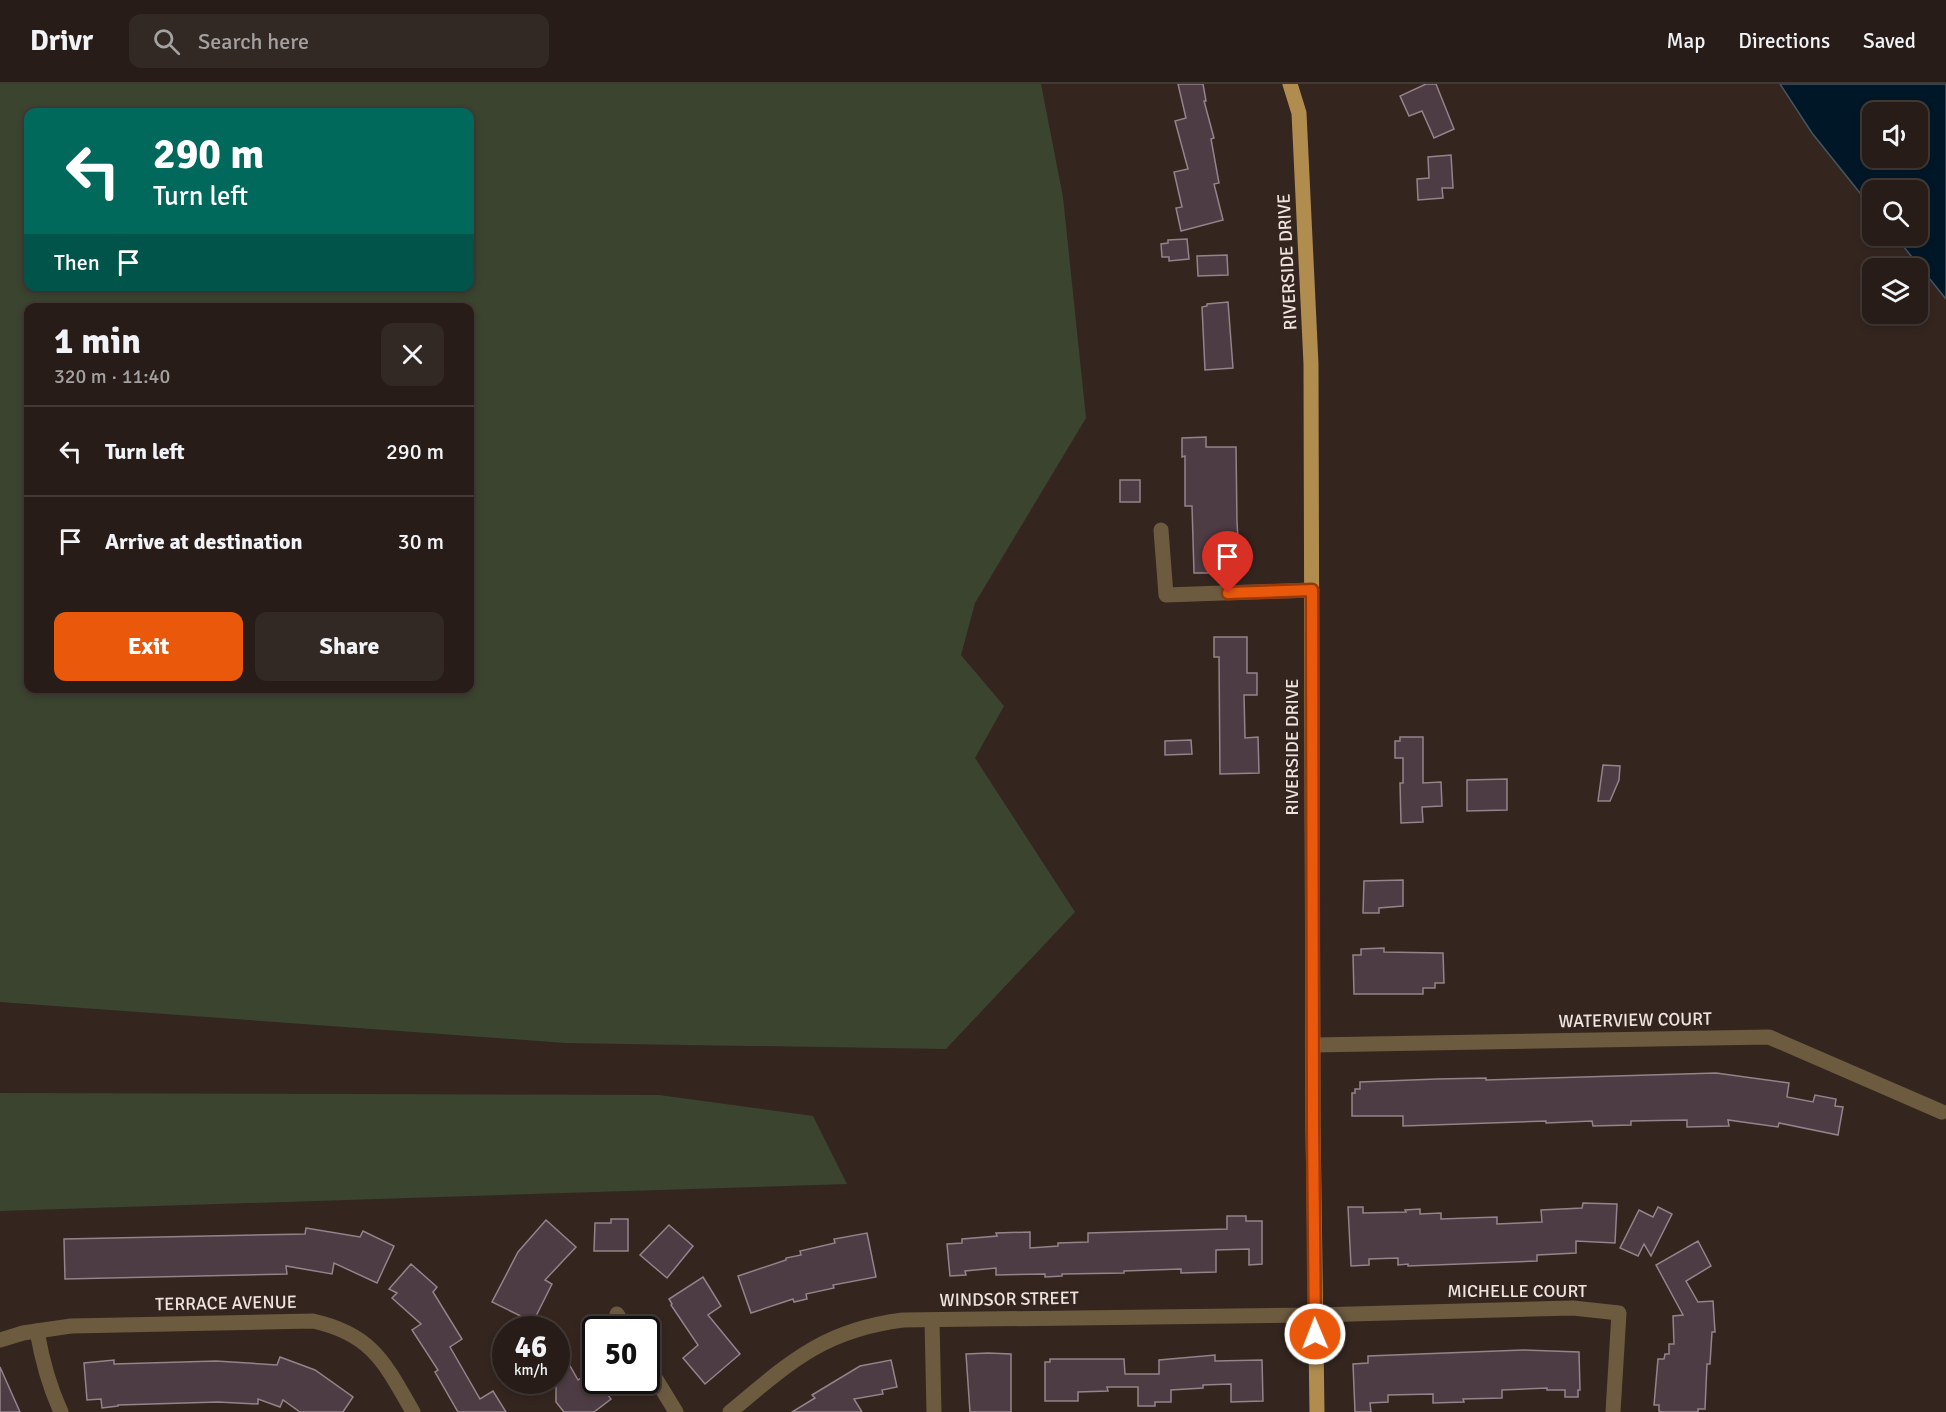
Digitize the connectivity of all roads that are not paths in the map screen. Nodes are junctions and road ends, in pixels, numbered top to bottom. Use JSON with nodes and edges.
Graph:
{"nodes":[{"id":1,"x":1290,"y":84,"type":"edge"},
{"id":2,"x":1161,"y":530,"type":"dead end"},
{"id":3,"x":1312,"y":590,"type":"junction"},
{"id":4,"x":1313,"y":1045,"type":"junction"},
{"id":5,"x":1942,"y":1112,"type":"dead end"},
{"id":6,"x":1315,"y":1315,"type":"junction"},
{"id":7,"x":932,"y":1320,"type":"junction"},
{"id":8,"x":37,"y":1331,"type":"junction"},
{"id":9,"x":0,"y":1340,"type":"edge"},
{"id":10,"x":660,"y":1386,"type":"edge"},
{"id":11,"x":61,"y":1412,"type":"edge"},
{"id":12,"x":414,"y":1412,"type":"edge"},
{"id":13,"x":676,"y":1412,"type":"edge"},
{"id":14,"x":730,"y":1412,"type":"edge"},
{"id":15,"x":934,"y":1412,"type":"edge"},
{"id":16,"x":1317,"y":1412,"type":"edge"},
{"id":17,"x":1613,"y":1412,"type":"edge"}],
"edges":[{"from":1,"to":3,"type":"main road","name":"RIVERSIDE DRIVE"},
{"from":2,"to":3,"type":"street"},
{"from":3,"to":4,"type":"main road","name":"RIVERSIDE DRIVE"},
{"from":4,"to":5,"type":"street","name":"WATERVIEW COURT"},
{"from":4,"to":6,"type":"main road","name":"RIVERSIDE DRIVE"},
{"from":6,"to":7,"type":"street","name":"WINDSOR STREET"},
{"from":6,"to":16,"type":"main road","name":"RIVERSIDE DRIVE"},
{"from":6,"to":17,"type":"street","name":"MICHELLE COURT"},
{"from":7,"to":14,"type":"street","name":"WINDSOR STREET"},
{"from":7,"to":15,"type":"street"},
{"from":8,"to":9,"type":"street","name":"TERRACE AVENUE"},
{"from":8,"to":11,"type":"street"},
{"from":8,"to":12,"type":"street","name":"TERRACE AVENUE"},
{"from":10,"to":13,"type":"street"}]}
